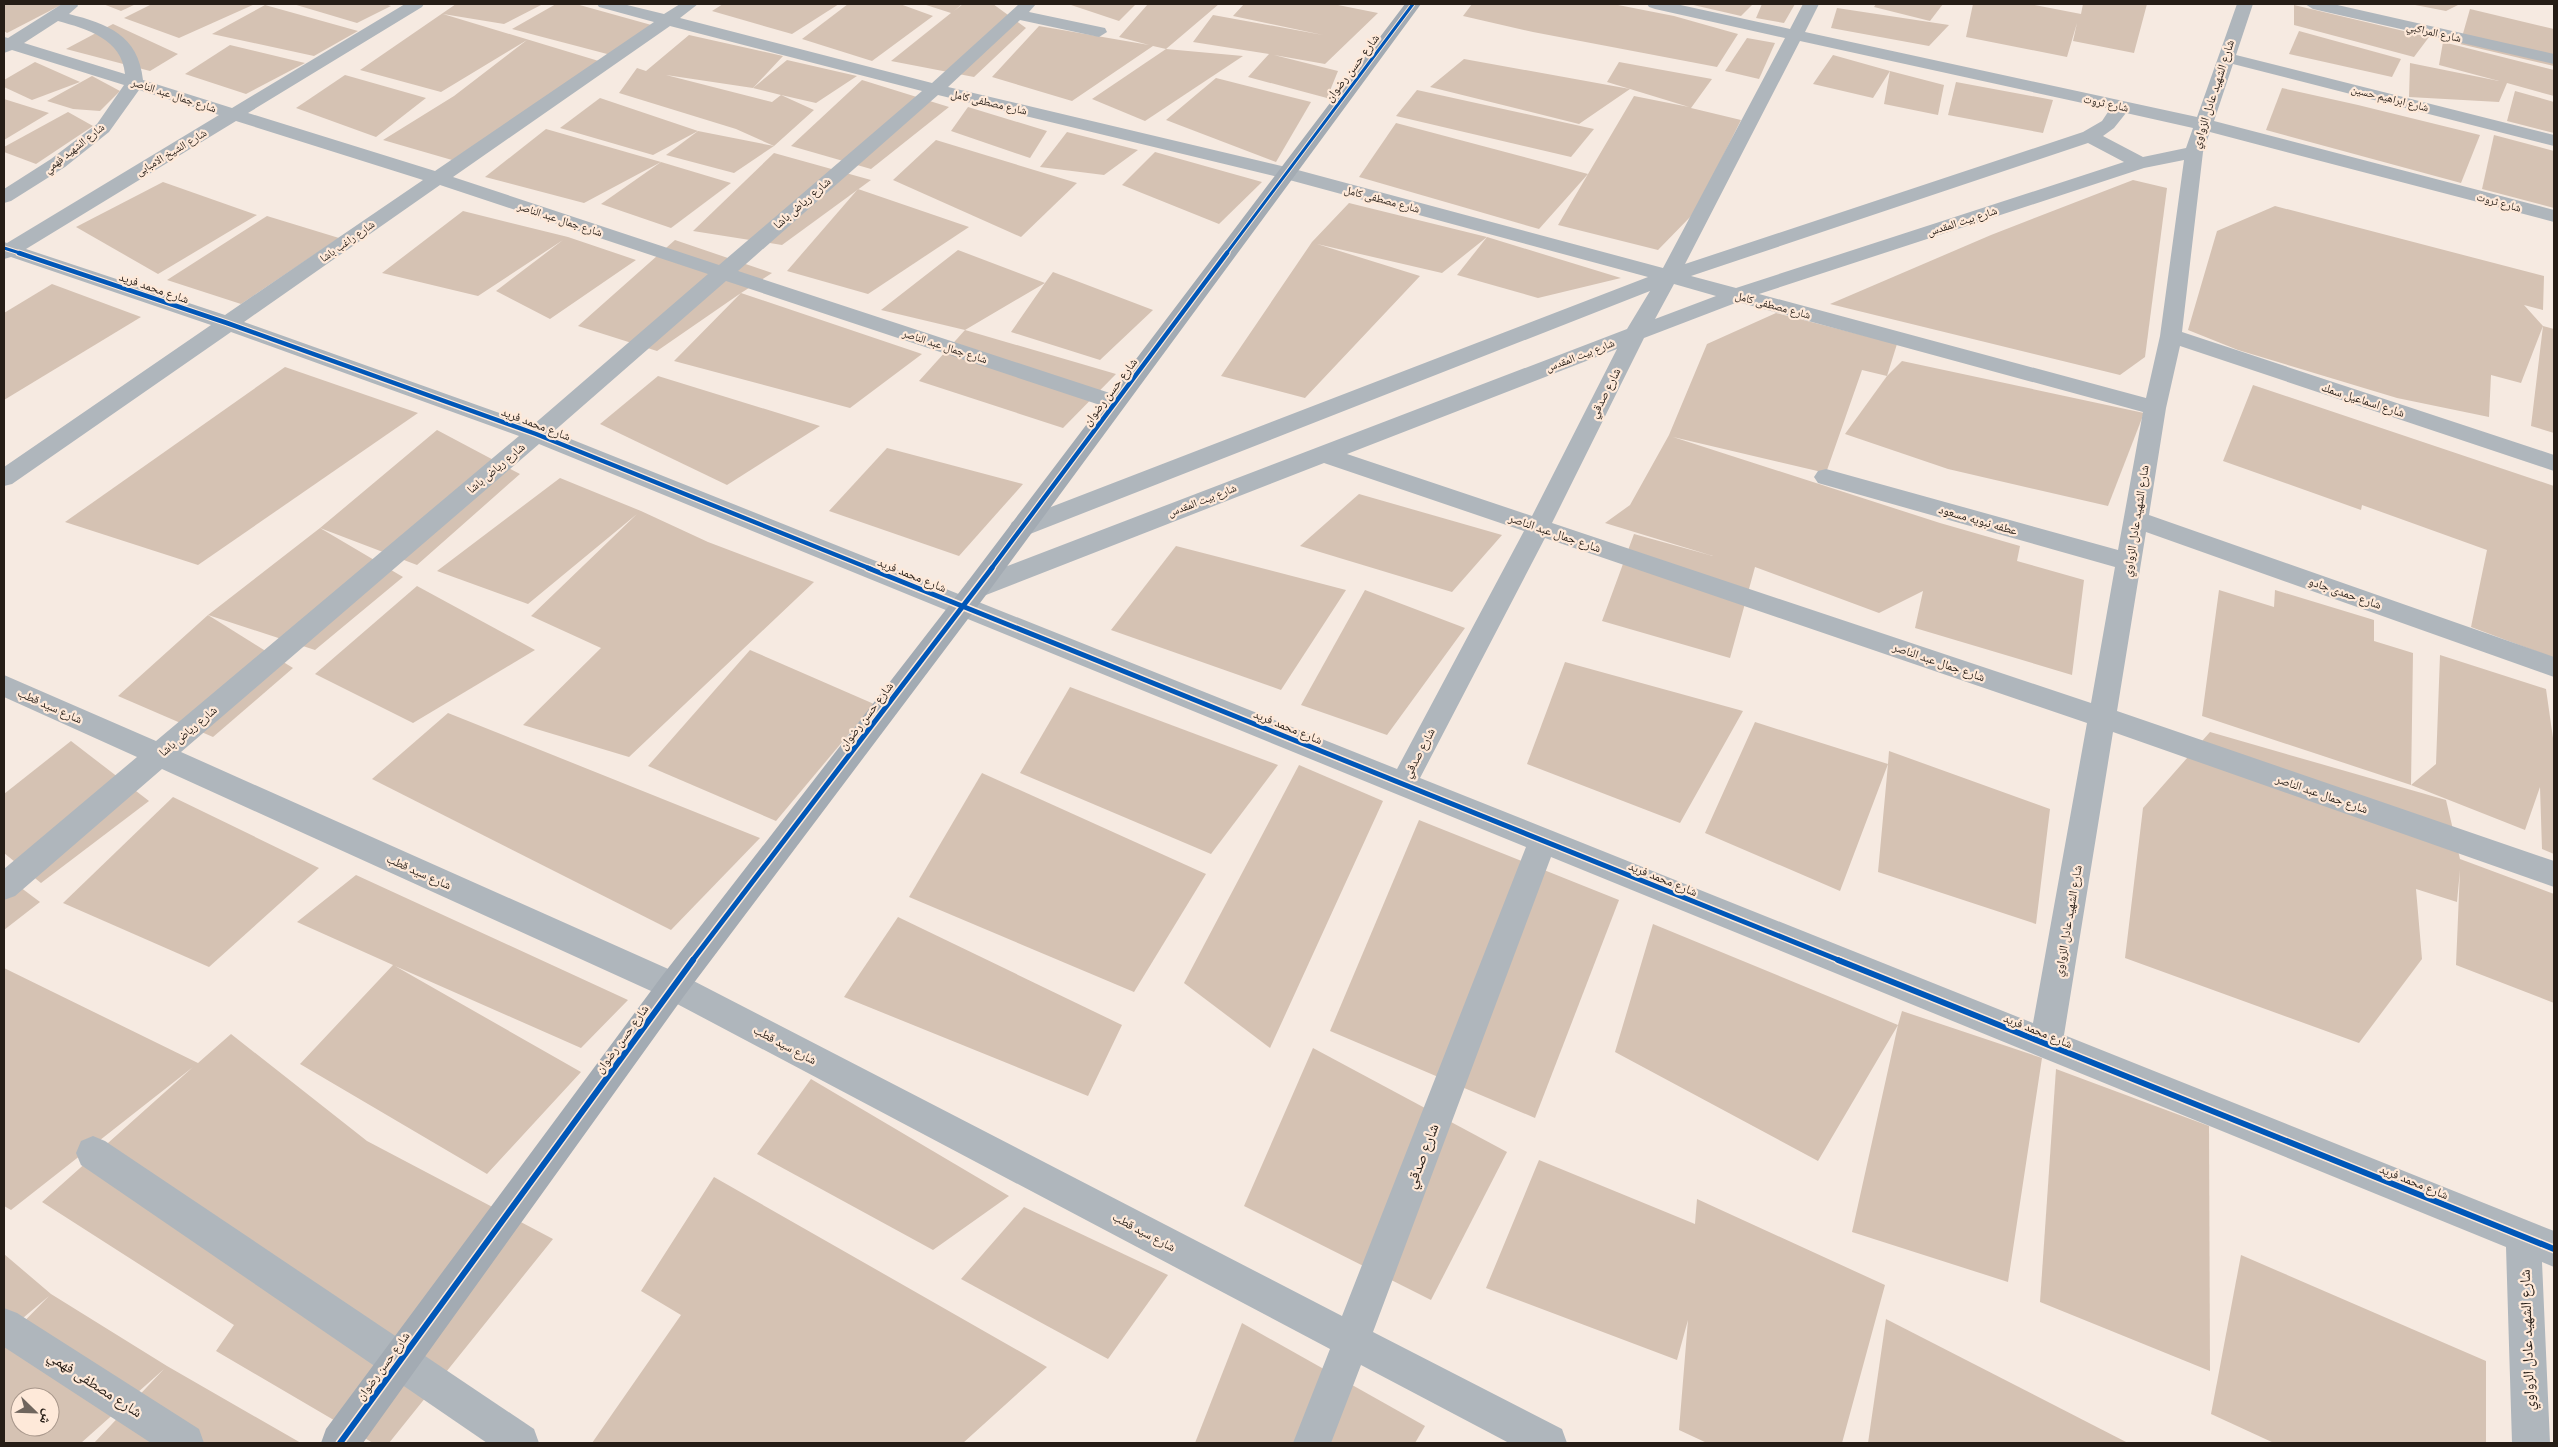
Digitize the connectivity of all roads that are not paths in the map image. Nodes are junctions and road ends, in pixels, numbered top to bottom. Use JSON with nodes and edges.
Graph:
{"nodes":[{"id":1,"x":74,"y":4,"type":"edge"},
{"id":2,"x":416,"y":4,"type":"edge"},
{"id":3,"x":605,"y":4,"type":"edge"},
{"id":4,"x":690,"y":4,"type":"edge"},
{"id":5,"x":1413,"y":4,"type":"edge"},
{"id":6,"x":1655,"y":4,"type":"edge"},
{"id":7,"x":1811,"y":4,"type":"edge"},
{"id":8,"x":2245,"y":4,"type":"edge"},
{"id":9,"x":2313,"y":4,"type":"edge"},
{"id":10,"x":1022,"y":9,"type":"edge"},
{"id":11,"x":54,"y":15,"type":"junction"},
{"id":12,"x":667,"y":20,"type":"junction"},
{"id":13,"x":1099,"y":32,"type":"dead end"},
{"id":14,"x":1795,"y":34,"type":"junction"},
{"id":15,"x":6,"y":45,"type":"edge"},
{"id":16,"x":2225,"y":57,"type":"junction"},
{"id":17,"x":2554,"y":59,"type":"edge"},
{"id":18,"x":134,"y":82,"type":"junction"},
{"id":19,"x":935,"y":89,"type":"junction"},
{"id":20,"x":2121,"y":106,"type":"junction"},
{"id":21,"x":233,"y":114,"type":"junction"},
{"id":22,"x":2202,"y":124,"type":"junction"},
{"id":23,"x":2089,"y":136,"type":"junction"},
{"id":24,"x":2554,"y":140,"type":"edge"},
{"id":25,"x":2194,"y":152,"type":"junction"},
{"id":26,"x":2140,"y":163,"type":"junction"},
{"id":27,"x":1287,"y":173,"type":"junction"},
{"id":28,"x":437,"y":178,"type":"junction"},
{"id":29,"x":4,"y":197,"type":"edge"},
{"id":30,"x":2554,"y":216,"type":"edge"},
{"id":31,"x":6,"y":251,"type":"edge"},
{"id":32,"x":722,"y":272,"type":"junction"},
{"id":33,"x":1669,"y":276,"type":"junction"},
{"id":34,"x":1736,"y":294,"type":"junction"},
{"id":35,"x":227,"y":323,"type":"junction"},
{"id":36,"x":1636,"y":333,"type":"junction"},
{"id":37,"x":2171,"y":336,"type":"junction"},
{"id":38,"x":1114,"y":402,"type":"junction"},
{"id":39,"x":2155,"y":408,"type":"junction"},
{"id":40,"x":536,"y":434,"type":"junction"},
{"id":41,"x":1323,"y":454,"type":"junction"},
{"id":42,"x":2554,"y":463,"type":"edge"},
{"id":43,"x":1826,"y":477,"type":"dead end"},
{"id":44,"x":4,"y":478,"type":"edge"},
{"id":45,"x":2136,"y":520,"type":"junction"},
{"id":46,"x":1538,"y":527,"type":"junction"},
{"id":47,"x":1021,"y":528,"type":"junction"},
{"id":48,"x":2130,"y":562,"type":"junction"},
{"id":49,"x":970,"y":597,"type":"junction"},
{"id":50,"x":2554,"y":667,"type":"edge"},
{"id":51,"x":4,"y":685,"type":"edge"},
{"id":52,"x":2104,"y":718,"type":"junction"},
{"id":53,"x":160,"y":755,"type":"junction"},
{"id":54,"x":1403,"y":784,"type":"junction"},
{"id":55,"x":1542,"y":841,"type":"junction"},
{"id":56,"x":2554,"y":874,"type":"edge"},
{"id":57,"x":4,"y":887,"type":"edge"},
{"id":58,"x":673,"y":986,"type":"junction"},
{"id":59,"x":2046,"y":1044,"type":"junction"},
{"id":60,"x":93,"y":1153,"type":"dead end"},
{"id":61,"x":2539,"y":1243,"type":"edge"},
{"id":62,"x":4,"y":1326,"type":"edge"},
{"id":63,"x":1352,"y":1341,"type":"junction"},
{"id":64,"x":400,"y":1361,"type":"junction"},
{"id":65,"x":185,"y":1443,"type":"edge"},
{"id":66,"x":340,"y":1443,"type":"edge"},
{"id":67,"x":520,"y":1443,"type":"edge"},
{"id":68,"x":1312,"y":1443,"type":"edge"},
{"id":69,"x":1548,"y":1443,"type":"edge"},
{"id":70,"x":2532,"y":1443,"type":"edge"}],
"edges":[{"from":1,"to":11,"type":"street"},
{"from":2,"to":21,"type":"street","name":"شارع الشيخ الامبابى"},
{"from":3,"to":12,"type":"street","name":"شارع مصطفى كامل"},
{"from":4,"to":12,"type":"street","name":"شارع راغب باشا"},
{"from":5,"to":27,"type":"street","name":"شارع حسن رضوان"},
{"from":6,"to":14,"type":"street","name":"شارع ثروت"},
{"from":7,"to":14,"type":"street","name":"شارع صدقي"},
{"from":8,"to":16,"type":"street","name":"شارع الشهيد عادل الزواوي"},
{"from":9,"to":17,"type":"street","name":"شارع المراكبي"},
{"from":10,"to":13,"type":"street"},
{"from":10,"to":19,"type":"street","name":"شارع رياض باشا"},
{"from":11,"to":15,"type":"street"},
{"from":11,"to":18,"type":"street"},
{"from":12,"to":19,"type":"street","name":"شارع مصطفى كامل"},
{"from":12,"to":28,"type":"street","name":"شارع راغب باشا"},
{"from":14,"to":20,"type":"street","name":"شارع ثروت"},
{"from":14,"to":33,"type":"street","name":"شارع صدقي"},
{"from":15,"to":18,"type":"street","name":"شارع جمال عبد الناصر"},
{"from":16,"to":22,"type":"street","name":"شارع الشهيد عادل الزواوي"},
{"from":16,"to":24,"type":"street","name":"شارع ابراهيم حسين"},
{"from":18,"to":21,"type":"street","name":"شارع جمال عبد الناصر"},
{"from":18,"to":29,"type":"street","name":"شارع الشهيد فهمي"},
{"from":19,"to":27,"type":"street","name":"شارع مصطفى كامل"},
{"from":19,"to":32,"type":"street","name":"شارع رياض باشا"},
{"from":20,"to":22,"type":"street","name":"شارع ثروت"},
{"from":20,"to":23,"type":"street"},
{"from":21,"to":28,"type":"street","name":"شارع جمال عبد الناصر"},
{"from":21,"to":31,"type":"street","name":"شارع الشيخ الامبابى"},
{"from":22,"to":25,"type":"street","name":"شارع الشهيد عادل الزواوي"},
{"from":22,"to":30,"type":"street","name":"شارع ثروت"},
{"from":23,"to":26,"type":"street"},
{"from":23,"to":33,"type":"street"},
{"from":25,"to":26,"type":"street","name":"شارع بيت المقدس"},
{"from":25,"to":37,"type":"street","name":"شارع الشهيد عادل الزواوي"},
{"from":26,"to":34,"type":"street","name":"شارع بيت المقدس"},
{"from":27,"to":33,"type":"street","name":"شارع مصطفى كامل"},
{"from":27,"to":38,"type":"street","name":"شارع حسن رضوان"},
{"from":28,"to":32,"type":"street","name":"شارع جمال عبد الناصر"},
{"from":28,"to":35,"type":"street","name":"شارع راغب باشا"},
{"from":31,"to":35,"type":"street","name":"شارع محمد فريد"},
{"from":32,"to":38,"type":"street","name":"شارع جمال عبد الناصر"},
{"from":32,"to":40,"type":"street","name":"شارع رياض باشا"},
{"from":33,"to":34,"type":"street","name":"شارع مصطفى كامل"},
{"from":33,"to":36,"type":"street","name":"شارع صدقي"},
{"from":33,"to":47,"type":"street"},
{"from":34,"to":36,"type":"street","name":"شارع بيت المقدس"},
{"from":34,"to":39,"type":"street","name":"شارع مصطفى كامل"},
{"from":35,"to":40,"type":"street","name":"شارع محمد فريد"},
{"from":35,"to":44,"type":"street","name":"شارع راغب باشا"},
{"from":36,"to":41,"type":"street","name":"شارع بيت المقدس"},
{"from":36,"to":46,"type":"street","name":"شارع صدقي"},
{"from":37,"to":39,"type":"street","name":"شارع الشهيد عادل الزواوي"},
{"from":37,"to":42,"type":"street","name":"شارع اسماعيل سمك"},
{"from":38,"to":47,"type":"street","name":"شارع حسن رضوان"},
{"from":39,"to":45,"type":"street","name":"شارع الشهيد عادل الزواوي"},
{"from":40,"to":49,"type":"street","name":"شارع محمد فريد"},
{"from":40,"to":53,"type":"street","name":"شارع رياض باشا"},
{"from":41,"to":46,"type":"street","name":"شارع جمال عبد الناصر"},
{"from":41,"to":49,"type":"street","name":"شارع بيت المقدس"},
{"from":43,"to":48,"type":"street","name":"عطفه نبويه مسعود"},
{"from":45,"to":48,"type":"street","name":"شارع الشهيد عادل الزواوي"},
{"from":45,"to":50,"type":"street","name":"شارع حمدى جادو"},
{"from":46,"to":52,"type":"street","name":"شارع جمال عبد الناصر"},
{"from":46,"to":54,"type":"street","name":"شارع صدقي"},
{"from":47,"to":49,"type":"street","name":"شارع حسن رضوان"},
{"from":48,"to":52,"type":"street","name":"شارع الشهيد عادل الزواوي"},
{"from":49,"to":54,"type":"street","name":"شارع محمد فريد"},
{"from":49,"to":58,"type":"street","name":"شارع حسن رضوان"},
{"from":51,"to":53,"type":"street","name":"شارع سيد قطب"},
{"from":52,"to":56,"type":"street","name":"شارع جمال عبد الناصر"},
{"from":52,"to":59,"type":"street","name":"شارع الشهيد عادل الزواوي"},
{"from":53,"to":57,"type":"street","name":"شارع رياض باشا"},
{"from":53,"to":58,"type":"street","name":"شارع سيد قطب"},
{"from":54,"to":55,"type":"street","name":"شارع محمد فريد"},
{"from":55,"to":59,"type":"street","name":"شارع محمد فريد"},
{"from":55,"to":63,"type":"street","name":"شارع صدقي"},
{"from":58,"to":63,"type":"street","name":"شارع سيد قطب"},
{"from":58,"to":64,"type":"street","name":"شارع حسن رضوان"},
{"from":59,"to":61,"type":"street","name":"شارع محمد فريد"},
{"from":60,"to":64,"type":"street"},
{"from":61,"to":70,"type":"street","name":"شارع الشهيد عادل الزواوي"},
{"from":62,"to":65,"type":"street","name":"شارع مصطفى فهمي"},
{"from":63,"to":68,"type":"street","name":"شارع صدقي"},
{"from":63,"to":69,"type":"street","name":"شارع سيد قطب"},
{"from":64,"to":66,"type":"street","name":"شارع حسن رضوان"},
{"from":64,"to":67,"type":"street"}]}
